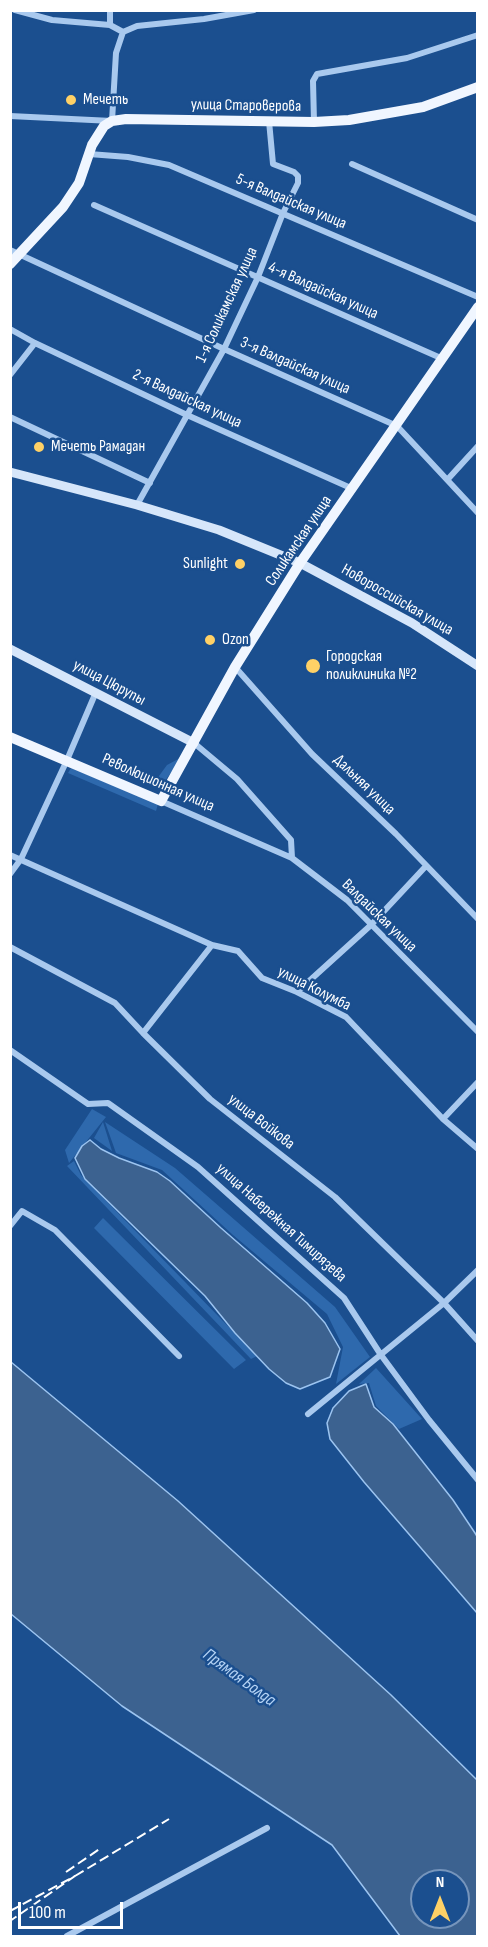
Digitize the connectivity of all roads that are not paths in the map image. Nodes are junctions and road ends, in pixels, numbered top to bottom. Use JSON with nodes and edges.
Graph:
{"nodes":[{"id":1,"x":15,"y":10,"type":"edge"},
{"id":2,"x":110,"y":10,"type":"edge"},
{"id":3,"x":254,"y":10,"type":"edge"},
{"id":4,"x":110,"y":25,"type":"junction"},
{"id":5,"x":123,"y":32,"type":"junction"},
{"id":6,"x":477,"y":35,"type":"edge"},
{"id":7,"x":477,"y":87,"type":"edge"},
{"id":8,"x":10,"y":116,"type":"edge"},
{"id":9,"x":112,"y":121,"type":"junction"},
{"id":10,"x":269,"y":121,"type":"junction"},
{"id":11,"x":314,"y":122,"type":"junction"},
{"id":12,"x":89,"y":154,"type":"junction"},
{"id":13,"x":352,"y":164,"type":"dead end"},
{"id":14,"x":93,"y":205,"type":"dead end"},
{"id":15,"x":283,"y":213,"type":"junction"},
{"id":16,"x":477,"y":220,"type":"edge"},
{"id":17,"x":15,"y":252,"type":"edge"},
{"id":18,"x":10,"y":264,"type":"edge"},
{"id":19,"x":258,"y":277,"type":"junction"},
{"id":20,"x":477,"y":297,"type":"edge"},
{"id":21,"x":477,"y":308,"type":"edge"},
{"id":22,"x":10,"y":329,"type":"edge"},
{"id":23,"x":35,"y":343,"type":"junction"},
{"id":24,"x":224,"y":349,"type":"junction"},
{"id":25,"x":442,"y":359,"type":"junction"},
{"id":26,"x":10,"y":375,"type":"edge"},
{"id":27,"x":187,"y":415,"type":"junction"},
{"id":28,"x":10,"y":417,"type":"edge"},
{"id":29,"x":397,"y":426,"type":"junction"},
{"id":30,"x":477,"y":446,"type":"edge"},
{"id":31,"x":10,"y":472,"type":"edge"},
{"id":32,"x":448,"y":479,"type":"junction"},
{"id":33,"x":150,"y":483,"type":"junction"},
{"id":34,"x":353,"y":489,"type":"junction"},
{"id":35,"x":137,"y":505,"type":"junction"},
{"id":36,"x":477,"y":513,"type":"edge"},
{"id":37,"x":300,"y":563,"type":"junction"},
{"id":38,"x":10,"y":649,"type":"edge"},
{"id":39,"x":477,"y":666,"type":"edge"},
{"id":40,"x":235,"y":667,"type":"junction"},
{"id":41,"x":96,"y":692,"type":"junction"},
{"id":42,"x":10,"y":737,"type":"edge"},
{"id":43,"x":194,"y":743,"type":"junction"},
{"id":44,"x":68,"y":760,"type":"junction"},
{"id":45,"x":161,"y":801,"type":"junction"},
{"id":46,"x":10,"y":855,"type":"edge"},
{"id":47,"x":292,"y":858,"type":"junction"},
{"id":48,"x":21,"y":859,"type":"junction"},
{"id":49,"x":426,"y":866,"type":"junction"},
{"id":50,"x":10,"y":874,"type":"edge"},
{"id":51,"x":477,"y":920,"type":"edge"},
{"id":52,"x":371,"y":926,"type":"junction"},
{"id":53,"x":212,"y":945,"type":"junction"},
{"id":54,"x":10,"y":947,"type":"edge"},
{"id":55,"x":297,"y":992,"type":"junction"},
{"id":56,"x":477,"y":1032,"type":"edge"},
{"id":57,"x":142,"y":1033,"type":"junction"},
{"id":58,"x":10,"y":1050,"type":"edge"},
{"id":59,"x":477,"y":1082,"type":"edge"},
{"id":60,"x":443,"y":1119,"type":"junction"},
{"id":61,"x":477,"y":1149,"type":"edge"},
{"id":62,"x":10,"y":1226,"type":"edge"},
{"id":63,"x":477,"y":1270,"type":"edge"},
{"id":64,"x":444,"y":1303,"type":"junction"},
{"id":65,"x":477,"y":1341,"type":"edge"},
{"id":66,"x":381,"y":1355,"type":"junction"},
{"id":67,"x":179,"y":1356,"type":"dead end"},
{"id":68,"x":308,"y":1414,"type":"dead end"},
{"id":69,"x":477,"y":1479,"type":"edge"},
{"id":70,"x":267,"y":1828,"type":"dead end"},
{"id":71,"x":67,"y":1936,"type":"edge"}],
"edges":[{"from":1,"to":4,"type":"street"},
{"from":2,"to":4,"type":"street"},
{"from":3,"to":5,"type":"street"},
{"from":4,"to":5,"type":"street"},
{"from":5,"to":9,"type":"street"},
{"from":6,"to":11,"type":"street"},
{"from":7,"to":11,"type":"main road","name":"улица Староверова"},
{"from":8,"to":9,"type":"street","name":"улица Староверова"},
{"from":9,"to":10,"type":"main road","name":"улица Староверова"},
{"from":9,"to":12,"type":"main road"},
{"from":10,"to":11,"type":"main road","name":"улица Староверова"},
{"from":10,"to":15,"type":"street","name":"1-я Соликамская улица"},
{"from":12,"to":15,"type":"street","name":"5-я Валдайская улица"},
{"from":12,"to":17,"type":"main road"},
{"from":13,"to":16,"type":"street"},
{"from":14,"to":19,"type":"street","name":"4-я Валдайская улица"},
{"from":15,"to":19,"type":"street","name":"1-я Соликамская улица"},
{"from":15,"to":20,"type":"street","name":"5-я Валдайская улица"},
{"from":17,"to":18,"type":"main road"},
{"from":17,"to":24,"type":"street","name":"3-я Валдайская улица"},
{"from":19,"to":24,"type":"street","name":"1-я Соликамская улица"},
{"from":19,"to":25,"type":"street","name":"4-я Валдайская улица"},
{"from":21,"to":25,"type":"main road","name":"Соликамская улица"},
{"from":22,"to":23,"type":"street","name":"2-я Валдайская улица"},
{"from":23,"to":26,"type":"street"},
{"from":23,"to":27,"type":"street","name":"2-я Валдайская улица"},
{"from":24,"to":27,"type":"street","name":"1-я Соликамская улица"},
{"from":24,"to":29,"type":"street","name":"3-я Валдайская улица"},
{"from":25,"to":29,"type":"main road","name":"Соликамская улица"},
{"from":27,"to":33,"type":"street","name":"1-я Соликамская улица"},
{"from":27,"to":34,"type":"street","name":"2-я Валдайская улица"},
{"from":28,"to":33,"type":"street"},
{"from":29,"to":32,"type":"street"},
{"from":29,"to":34,"type":"main road","name":"Соликамская улица"},
{"from":30,"to":32,"type":"street"},
{"from":31,"to":35,"type":"street","name":"Новороссийская улица"},
{"from":32,"to":36,"type":"street"},
{"from":33,"to":35,"type":"street","name":"1-я Соликамская улица"},
{"from":34,"to":37,"type":"main road","name":"Соликамская улица"},
{"from":35,"to":37,"type":"street","name":"Новороссийская улица"},
{"from":37,"to":39,"type":"street","name":"Новороссийская улица"},
{"from":37,"to":40,"type":"main road","name":"Соликамская улица"},
{"from":38,"to":41,"type":"street","name":"улица Цюрупы"},
{"from":40,"to":43,"type":"main road","name":"Соликамская улица"},
{"from":40,"to":49,"type":"street","name":"Дальняя улица"},
{"from":41,"to":43,"type":"street","name":"улица Цюрупы"},
{"from":41,"to":44,"type":"street"},
{"from":42,"to":44,"type":"main road","name":"Революционная улица"},
{"from":43,"to":45,"type":"main road","name":"Соликамская улица"},
{"from":43,"to":47,"type":"street"},
{"from":44,"to":45,"type":"main road","name":"Революционная улица"},
{"from":44,"to":48,"type":"street"},
{"from":45,"to":47,"type":"street","name":"Революционная улица"},
{"from":46,"to":48,"type":"street","name":"улица Колумба"},
{"from":47,"to":52,"type":"street","name":"Валдайская улица"},
{"from":48,"to":50,"type":"street"},
{"from":48,"to":53,"type":"street","name":"улица Колумба"},
{"from":49,"to":51,"type":"street","name":"Дальняя улица"},
{"from":49,"to":52,"type":"street"},
{"from":52,"to":55,"type":"street"},
{"from":52,"to":56,"type":"street","name":"Валдайская улица"},
{"from":53,"to":55,"type":"street","name":"улица Колумба"},
{"from":53,"to":57,"type":"street"},
{"from":54,"to":57,"type":"street","name":"улица Войкова"},
{"from":55,"to":60,"type":"street","name":"улица Колумба"},
{"from":57,"to":64,"type":"street","name":"улица Войкова"},
{"from":58,"to":66,"type":"street","name":"улица Набережная Тимирязева"},
{"from":59,"to":60,"type":"street"},
{"from":60,"to":61,"type":"street","name":"улица Колумба"},
{"from":62,"to":67,"type":"street"},
{"from":63,"to":64,"type":"street"},
{"from":64,"to":65,"type":"street","name":"улица Войкова"},
{"from":64,"to":66,"type":"street"},
{"from":66,"to":68,"type":"street"},
{"from":66,"to":69,"type":"street","name":"улица Набережная Тимирязева"},
{"from":70,"to":71,"type":"street"}]}
